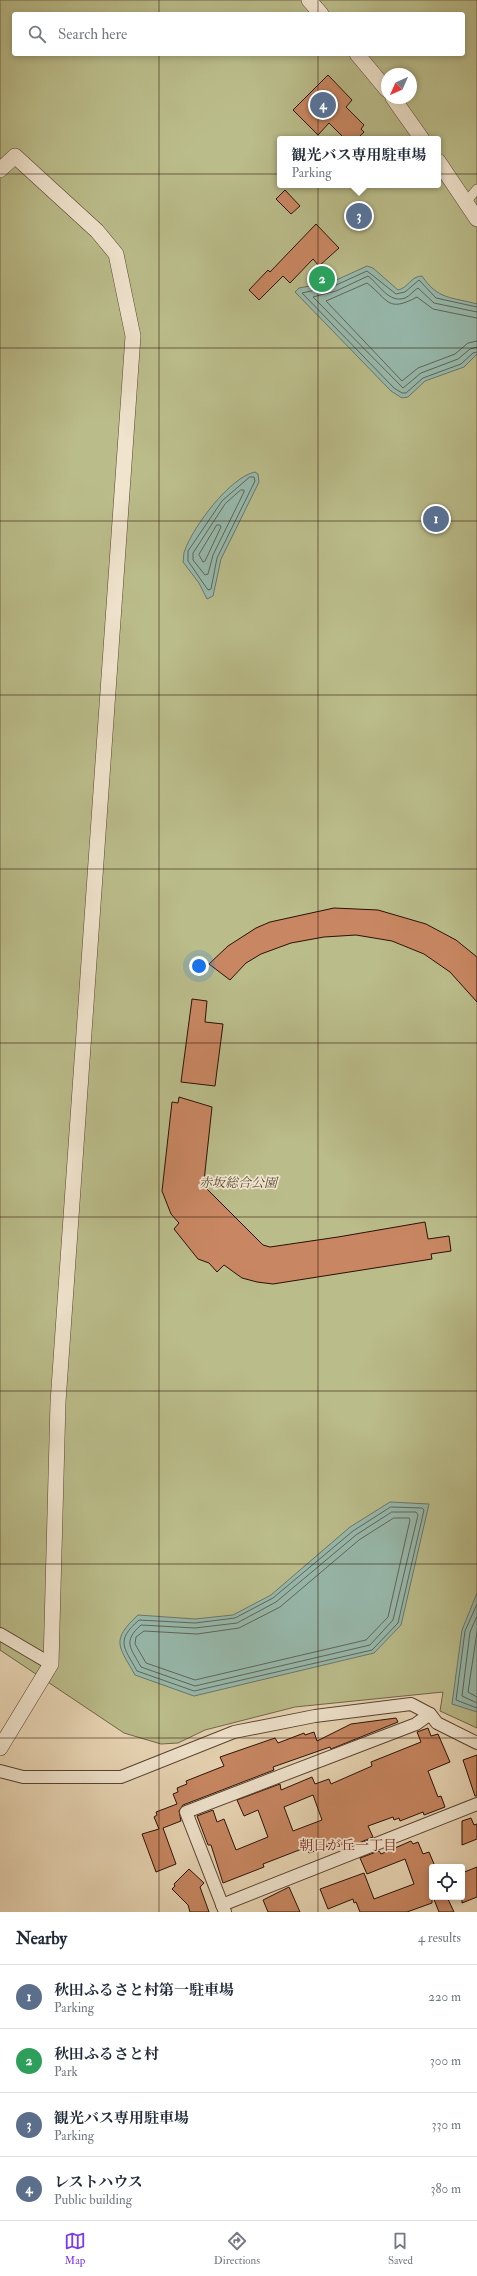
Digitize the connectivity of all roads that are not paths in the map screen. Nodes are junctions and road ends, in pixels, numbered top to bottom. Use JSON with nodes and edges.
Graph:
{"nodes":[{"id":1,"x":309,"y":0,"type":"edge"},
{"id":2,"x":319,"y":12,"type":"edge"},
{"id":3,"x":359,"y":56,"type":"edge"},
{"id":4,"x":381,"y":83,"type":"edge"},
{"id":5,"x":397,"y":104,"type":"edge"},
{"id":6,"x":420,"y":136,"type":"edge"},
{"id":7,"x":441,"y":165,"type":"edge"},
{"id":8,"x":0,"y":170,"type":"edge"},
{"id":9,"x":477,"y":189,"type":"edge"},
{"id":10,"x":466,"y":202,"type":"junction"},
{"id":11,"x":477,"y":219,"type":"edge"},
{"id":12,"x":0,"y":1634,"type":"edge"},
{"id":13,"x":51,"y":1664,"type":"junction"},
{"id":14,"x":430,"y":1714,"type":"junction"},
{"id":15,"x":477,"y":1743,"type":"edge"},
{"id":16,"x":0,"y":1748,"type":"edge"},
{"id":17,"x":0,"y":1771,"type":"edge"},
{"id":18,"x":477,"y":1804,"type":"edge"},
{"id":19,"x":223,"y":1908,"type":"edge"}],
"edges":[{"from":1,"to":2,"type":"street"},
{"from":3,"to":4,"type":"street"},
{"from":5,"to":6,"type":"street"},
{"from":7,"to":10,"type":"street"},
{"from":8,"to":13,"type":"street"},
{"from":9,"to":10,"type":"street"},
{"from":10,"to":11,"type":"street"},
{"from":12,"to":13,"type":"street"},
{"from":13,"to":16,"type":"street"},
{"from":14,"to":15,"type":"street"},
{"from":14,"to":17,"type":"street"},
{"from":14,"to":19,"type":"street"},
{"from":18,"to":19,"type":"street"}]}
